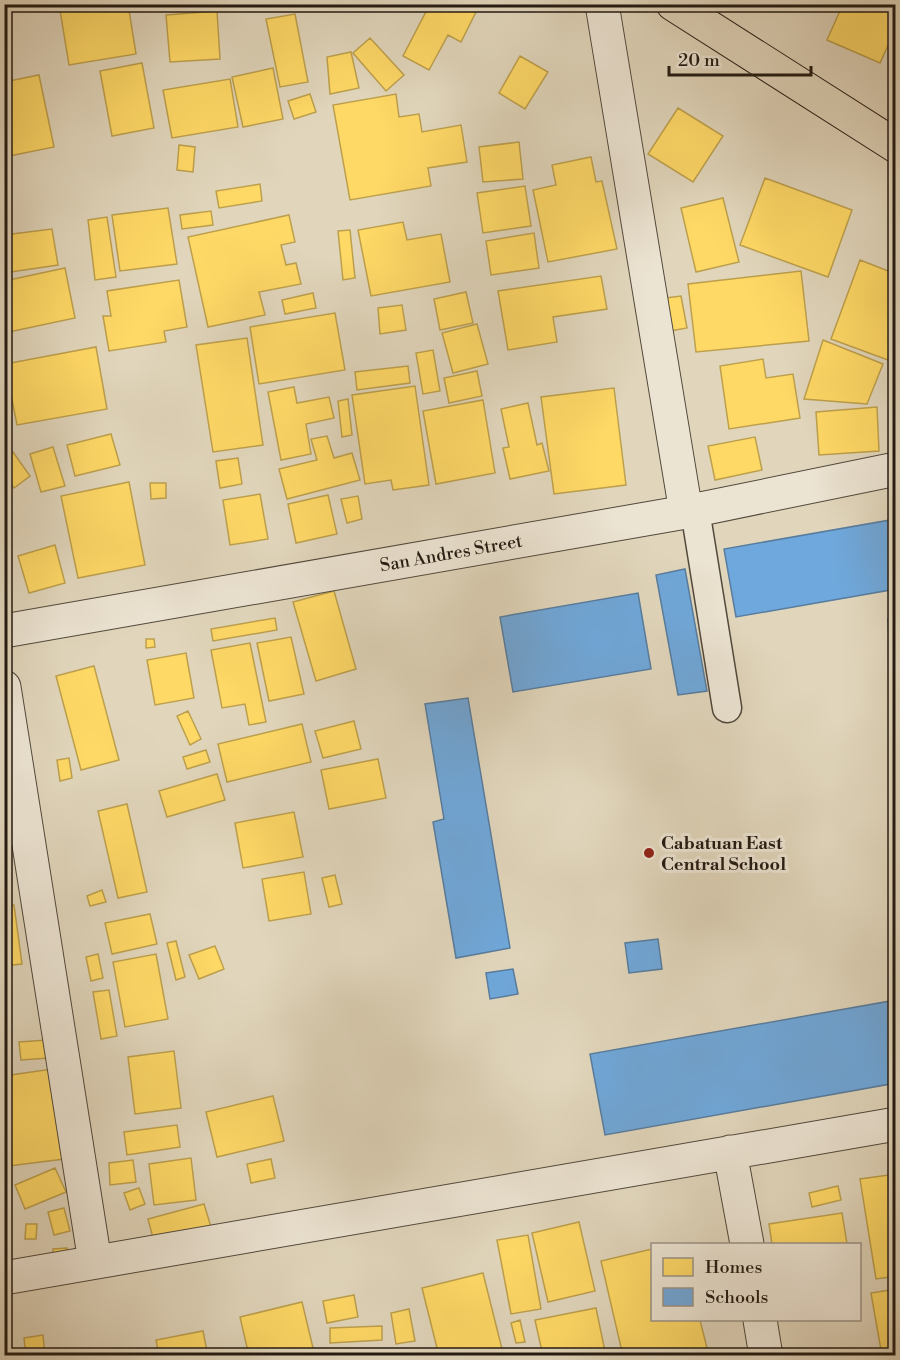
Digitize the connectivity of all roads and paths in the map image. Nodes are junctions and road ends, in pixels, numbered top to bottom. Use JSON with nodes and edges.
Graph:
{"nodes":[{"id":1,"x":602,"y":4,"type":"edge"},
{"id":2,"x":673,"y":4,"type":"edge"},
{"id":3,"x":896,"y":146,"type":"edge"},
{"id":4,"x":896,"y":469,"type":"edge"},
{"id":5,"x":691,"y":511,"type":"junction"},
{"id":6,"x":4,"y":631,"type":"edge"},
{"id":7,"x":4,"y":687,"type":"edge"},
{"id":8,"x":727,"y":708,"type":"dead end"},
{"id":9,"x":896,"y":1124,"type":"edge"},
{"id":10,"x":730,"y":1152,"type":"junction"},
{"id":11,"x":747,"y":1243,"type":"edge"},
{"id":12,"x":95,"y":1262,"type":"junction"},
{"id":13,"x":4,"y":1278,"type":"edge"},
{"id":14,"x":760,"y":1321,"type":"edge"},
{"id":15,"x":766,"y":1356,"type":"edge"}],
"edges":[{"from":1,"to":5,"type":"street"},
{"from":2,"to":3,"type":"highway"},
{"from":4,"to":5,"type":"street","name":"San Andres Street"},
{"from":5,"to":6,"type":"street","name":"San Andres Street"},
{"from":5,"to":8,"type":"lane"},
{"from":7,"to":12,"type":"street"},
{"from":9,"to":10,"type":"street"},
{"from":10,"to":11,"type":"street"},
{"from":10,"to":12,"type":"street"},
{"from":12,"to":13,"type":"street"},
{"from":14,"to":15,"type":"street"}]}
